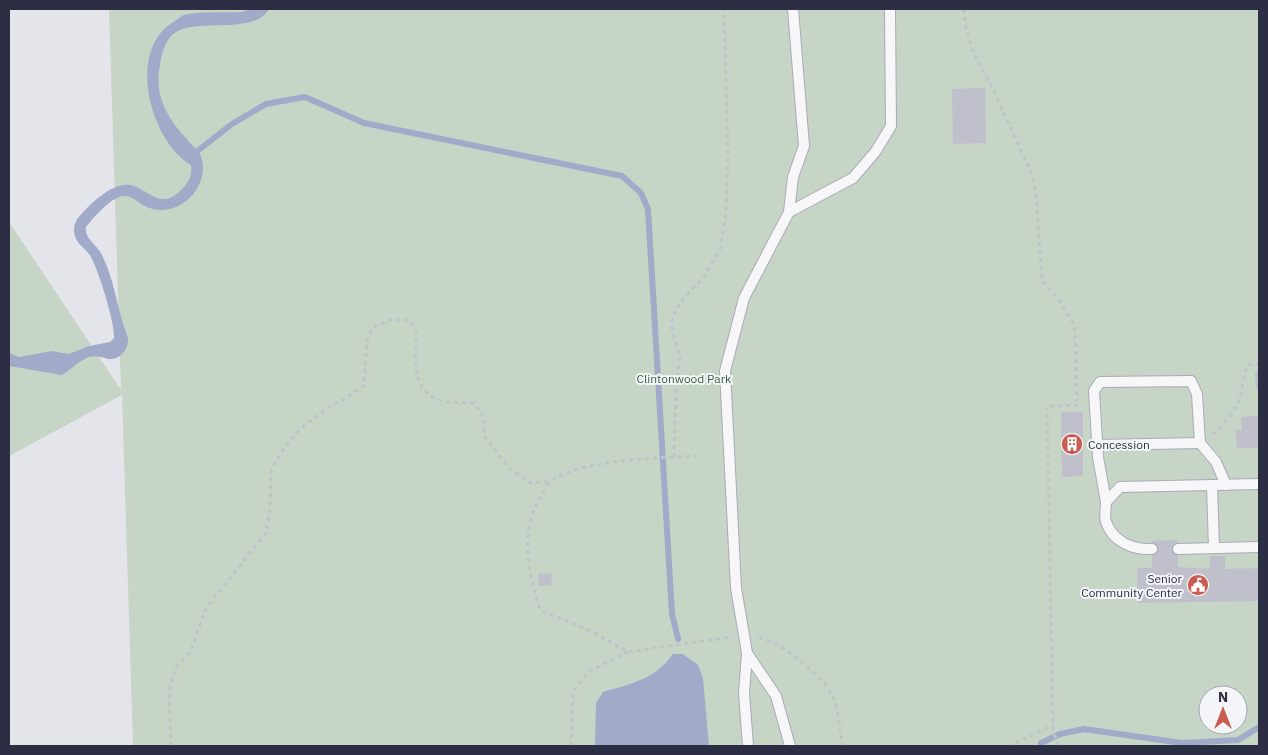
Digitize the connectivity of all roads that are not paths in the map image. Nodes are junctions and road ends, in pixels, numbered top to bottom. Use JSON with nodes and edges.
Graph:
{"nodes":[{"id":1,"x":793,"y":9,"type":"edge"},
{"id":2,"x":890,"y":9,"type":"edge"},
{"id":3,"x":789,"y":212,"type":"junction"},
{"id":4,"x":1200,"y":443,"type":"junction"},
{"id":5,"x":1097,"y":445,"type":"junction"},
{"id":6,"x":1259,"y":484,"type":"edge"},
{"id":7,"x":1212,"y":485,"type":"junction"},
{"id":8,"x":1226,"y":485,"type":"junction"},
{"id":9,"x":1106,"y":502,"type":"junction"},
{"id":10,"x":1259,"y":547,"type":"edge"},
{"id":11,"x":1214,"y":548,"type":"junction"},
{"id":12,"x":1152,"y":549,"type":"dead end"},
{"id":13,"x":1178,"y":549,"type":"dead end"},
{"id":14,"x":747,"y":653,"type":"junction"},
{"id":15,"x":748,"y":746,"type":"edge"},
{"id":16,"x":790,"y":746,"type":"edge"}],
"edges":[{"from":1,"to":3,"type":"lane"},
{"from":2,"to":3,"type":"lane"},
{"from":3,"to":14,"type":"lane"},
{"from":4,"to":5,"type":"lane"},
{"from":4,"to":5,"type":"lane"},
{"from":4,"to":8,"type":"lane"},
{"from":5,"to":9,"type":"lane"},
{"from":6,"to":8,"type":"lane"},
{"from":7,"to":8,"type":"lane"},
{"from":7,"to":9,"type":"lane"},
{"from":7,"to":11,"type":"lane"},
{"from":9,"to":12,"type":"lane"},
{"from":10,"to":11,"type":"lane"},
{"from":11,"to":13,"type":"lane"},
{"from":14,"to":15,"type":"lane"},
{"from":14,"to":16,"type":"lane"}]}
